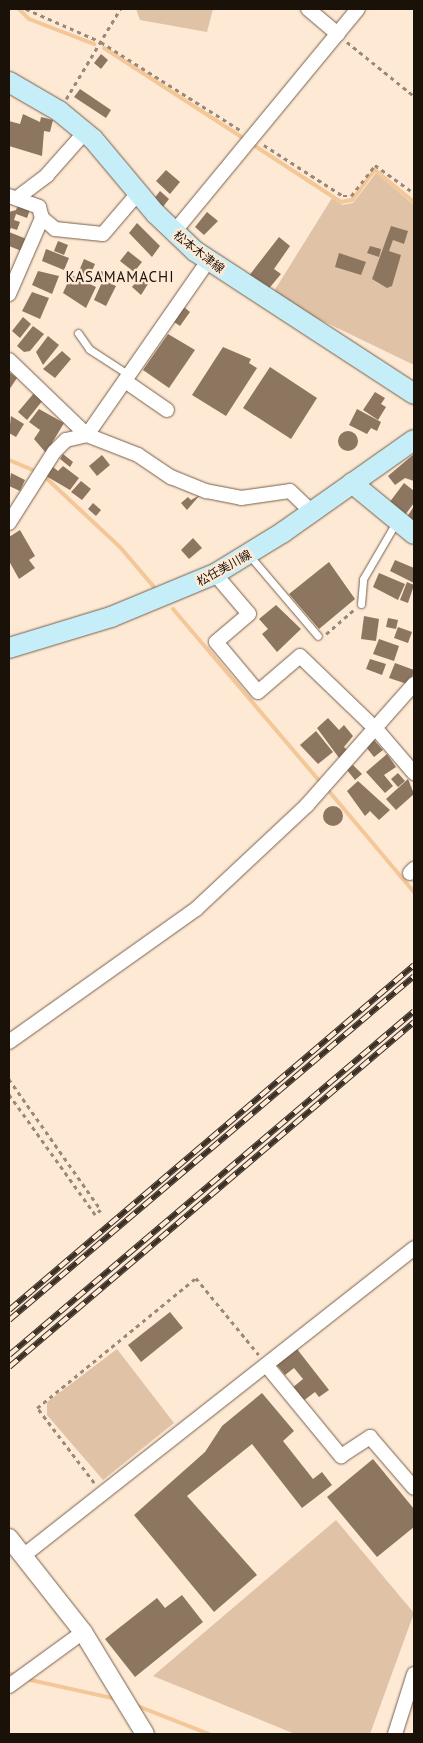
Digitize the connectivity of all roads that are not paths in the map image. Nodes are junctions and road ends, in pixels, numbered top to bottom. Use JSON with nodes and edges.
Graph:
{"nodes":[{"id":1,"x":308,"y":9,"type":"edge"},
{"id":2,"x":358,"y":9,"type":"edge"},
{"id":3,"x":338,"y":34,"type":"junction"},
{"id":4,"x":9,"y":82,"type":"edge"},
{"id":5,"x":85,"y":132,"type":"junction"},
{"id":6,"x":138,"y":193,"type":"junction"},
{"id":7,"x":13,"y":197,"type":"edge"},
{"id":8,"x":42,"y":218,"type":"junction"},
{"id":9,"x":174,"y":232,"type":"junction"},
{"id":10,"x":208,"y":261,"type":"junction"},
{"id":11,"x":9,"y":294,"type":"edge"},
{"id":12,"x":78,"y":333,"type":"dead end"},
{"id":13,"x":9,"y":360,"type":"edge"},
{"id":14,"x":127,"y":378,"type":"junction"},
{"id":15,"x":414,"y":394,"type":"edge"},
{"id":16,"x":167,"y":410,"type":"dead end"},
{"id":17,"x":88,"y":435,"type":"junction"},
{"id":18,"x":414,"y":440,"type":"edge"},
{"id":19,"x":352,"y":483,"type":"junction"},
{"id":20,"x":311,"y":511,"type":"junction"},
{"id":21,"x":9,"y":523,"type":"edge"},
{"id":22,"x":395,"y":524,"type":"dead end"},
{"id":23,"x":414,"y":534,"type":"edge"},
{"id":24,"x":249,"y":555,"type":"junction"},
{"id":25,"x":215,"y":574,"type":"junction"},
{"id":26,"x":360,"y":604,"type":"road end"},
{"id":27,"x":318,"y":636,"type":"road end"},
{"id":28,"x":9,"y":648,"type":"edge"},
{"id":29,"x":414,"y":684,"type":"edge"},
{"id":30,"x":377,"y":730,"type":"junction"},
{"id":31,"x":414,"y":773,"type":"edge"},
{"id":32,"x":9,"y":1042,"type":"edge"},
{"id":33,"x":414,"y":1248,"type":"edge"},
{"id":34,"x":267,"y":1366,"type":"junction"},
{"id":35,"x":414,"y":1488,"type":"edge"},
{"id":36,"x":9,"y":1538,"type":"edge"},
{"id":37,"x":23,"y":1556,"type":"junction"},
{"id":38,"x":83,"y":1632,"type":"junction"},
{"id":39,"x":414,"y":1674,"type":"edge"},
{"id":40,"x":12,"y":1685,"type":"edge"},
{"id":41,"x":145,"y":1734,"type":"edge"},
{"id":42,"x":395,"y":1734,"type":"edge"}],
"edges":[{"from":1,"to":3,"type":"street"},
{"from":2,"to":3,"type":"street"},
{"from":3,"to":9,"type":"street"},
{"from":4,"to":5,"type":"main road","name":"松本木津線"},
{"from":5,"to":6,"type":"main road","name":"松本木津線"},
{"from":5,"to":7,"type":"street"},
{"from":6,"to":8,"type":"street"},
{"from":6,"to":9,"type":"main road","name":"松本木津線"},
{"from":7,"to":8,"type":"street"},
{"from":8,"to":11,"type":"street"},
{"from":9,"to":10,"type":"main road","name":"松本木津線"},
{"from":10,"to":14,"type":"street"},
{"from":10,"to":15,"type":"main road","name":"松本木津線"},
{"from":12,"to":14,"type":"lane"},
{"from":13,"to":17,"type":"street"},
{"from":14,"to":16,"type":"street"},
{"from":14,"to":17,"type":"street"},
{"from":17,"to":20,"type":"street"},
{"from":17,"to":21,"type":"street"},
{"from":18,"to":19,"type":"main road","name":"松任美川線"},
{"from":19,"to":20,"type":"main road","name":"松任美川線"},
{"from":19,"to":23,"type":"main road"},
{"from":20,"to":24,"type":"main road","name":"松任美川線"},
{"from":22,"to":26,"type":"lane"},
{"from":24,"to":25,"type":"main road","name":"松任美川線"},
{"from":24,"to":27,"type":"lane"},
{"from":25,"to":28,"type":"main road","name":"松任美川線"},
{"from":25,"to":30,"type":"street"},
{"from":29,"to":30,"type":"street"},
{"from":30,"to":31,"type":"street"},
{"from":30,"to":32,"type":"street"},
{"from":33,"to":34,"type":"street"},
{"from":34,"to":35,"type":"street"},
{"from":34,"to":37,"type":"street"},
{"from":36,"to":37,"type":"street"},
{"from":37,"to":38,"type":"street"},
{"from":38,"to":40,"type":"street"},
{"from":38,"to":41,"type":"street"},
{"from":39,"to":42,"type":"street"}]}
